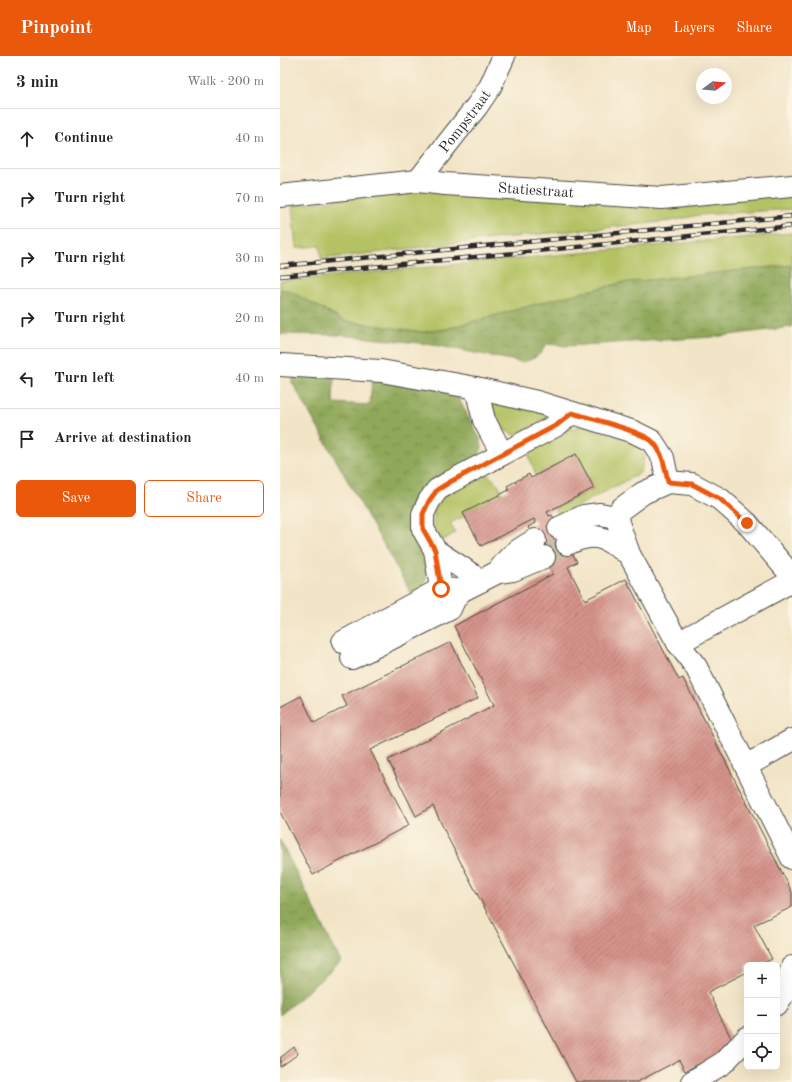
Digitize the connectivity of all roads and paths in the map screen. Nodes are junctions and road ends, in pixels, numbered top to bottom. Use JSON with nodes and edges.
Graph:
{"nodes":[{"id":1,"x":504,"y":56,"type":"edge"},
{"id":2,"x":418,"y":181,"type":"junction"},
{"id":3,"x":792,"y":186,"type":"edge"},
{"id":4,"x":280,"y":196,"type":"edge"},
{"id":5,"x":287,"y":366,"type":"edge"},
{"id":6,"x":476,"y":388,"type":"junction"},
{"id":7,"x":572,"y":413,"type":"junction"},
{"id":8,"x":502,"y":454,"type":"junction"},
{"id":9,"x":668,"y":482,"type":"junction"},
{"id":10,"x":616,"y":517,"type":"junction"},
{"id":11,"x":539,"y":549,"type":"tunnel mouth"},
{"id":12,"x":435,"y":550,"type":"junction"},
{"id":13,"x":629,"y":554,"type":"junction"},
{"id":14,"x":489,"y":576,"type":"junction"},
{"id":15,"x":792,"y":576,"type":"edge"},
{"id":16,"x":792,"y":581,"type":"edge"},
{"id":17,"x":451,"y":590,"type":"junction"},
{"id":18,"x":678,"y":643,"type":"junction"},
{"id":19,"x":347,"y":650,"type":"dead end"},
{"id":20,"x":792,"y":740,"type":"edge"},
{"id":21,"x":746,"y":766,"type":"junction"},
{"id":22,"x":792,"y":858,"type":"edge"},
{"id":23,"x":792,"y":967,"type":"edge"},
{"id":24,"x":780,"y":999,"type":"edge"},
{"id":25,"x":744,"y":1041,"type":"edge"},
{"id":26,"x":692,"y":1082,"type":"edge"}],
"edges":[{"from":1,"to":2,"type":"street","name":"Pompstraat"},
{"from":2,"to":3,"type":"street","name":"Statiestraat"},
{"from":2,"to":4,"type":"street","name":"Statiestraat"},
{"from":5,"to":6,"type":"street"},
{"from":6,"to":7,"type":"street"},
{"from":6,"to":8,"type":"street"},
{"from":7,"to":8,"type":"street"},
{"from":7,"to":9,"type":"street"},
{"from":8,"to":12,"type":"street"},
{"from":9,"to":10,"type":"street"},
{"from":9,"to":15,"type":"street"},
{"from":10,"to":13,"type":"street"},
{"from":10,"to":13,"type":"street"},
{"from":11,"to":14,"type":"street"},
{"from":12,"to":14,"type":"street"},
{"from":12,"to":17,"type":"street"},
{"from":13,"to":18,"type":"street"},
{"from":14,"to":17,"type":"street"},
{"from":16,"to":18,"type":"street"},
{"from":17,"to":19,"type":"street"},
{"from":18,"to":21,"type":"street"},
{"from":20,"to":21,"type":"street"},
{"from":21,"to":22,"type":"street"},
{"from":23,"to":24,"type":"street"},
{"from":25,"to":26,"type":"street"}]}
